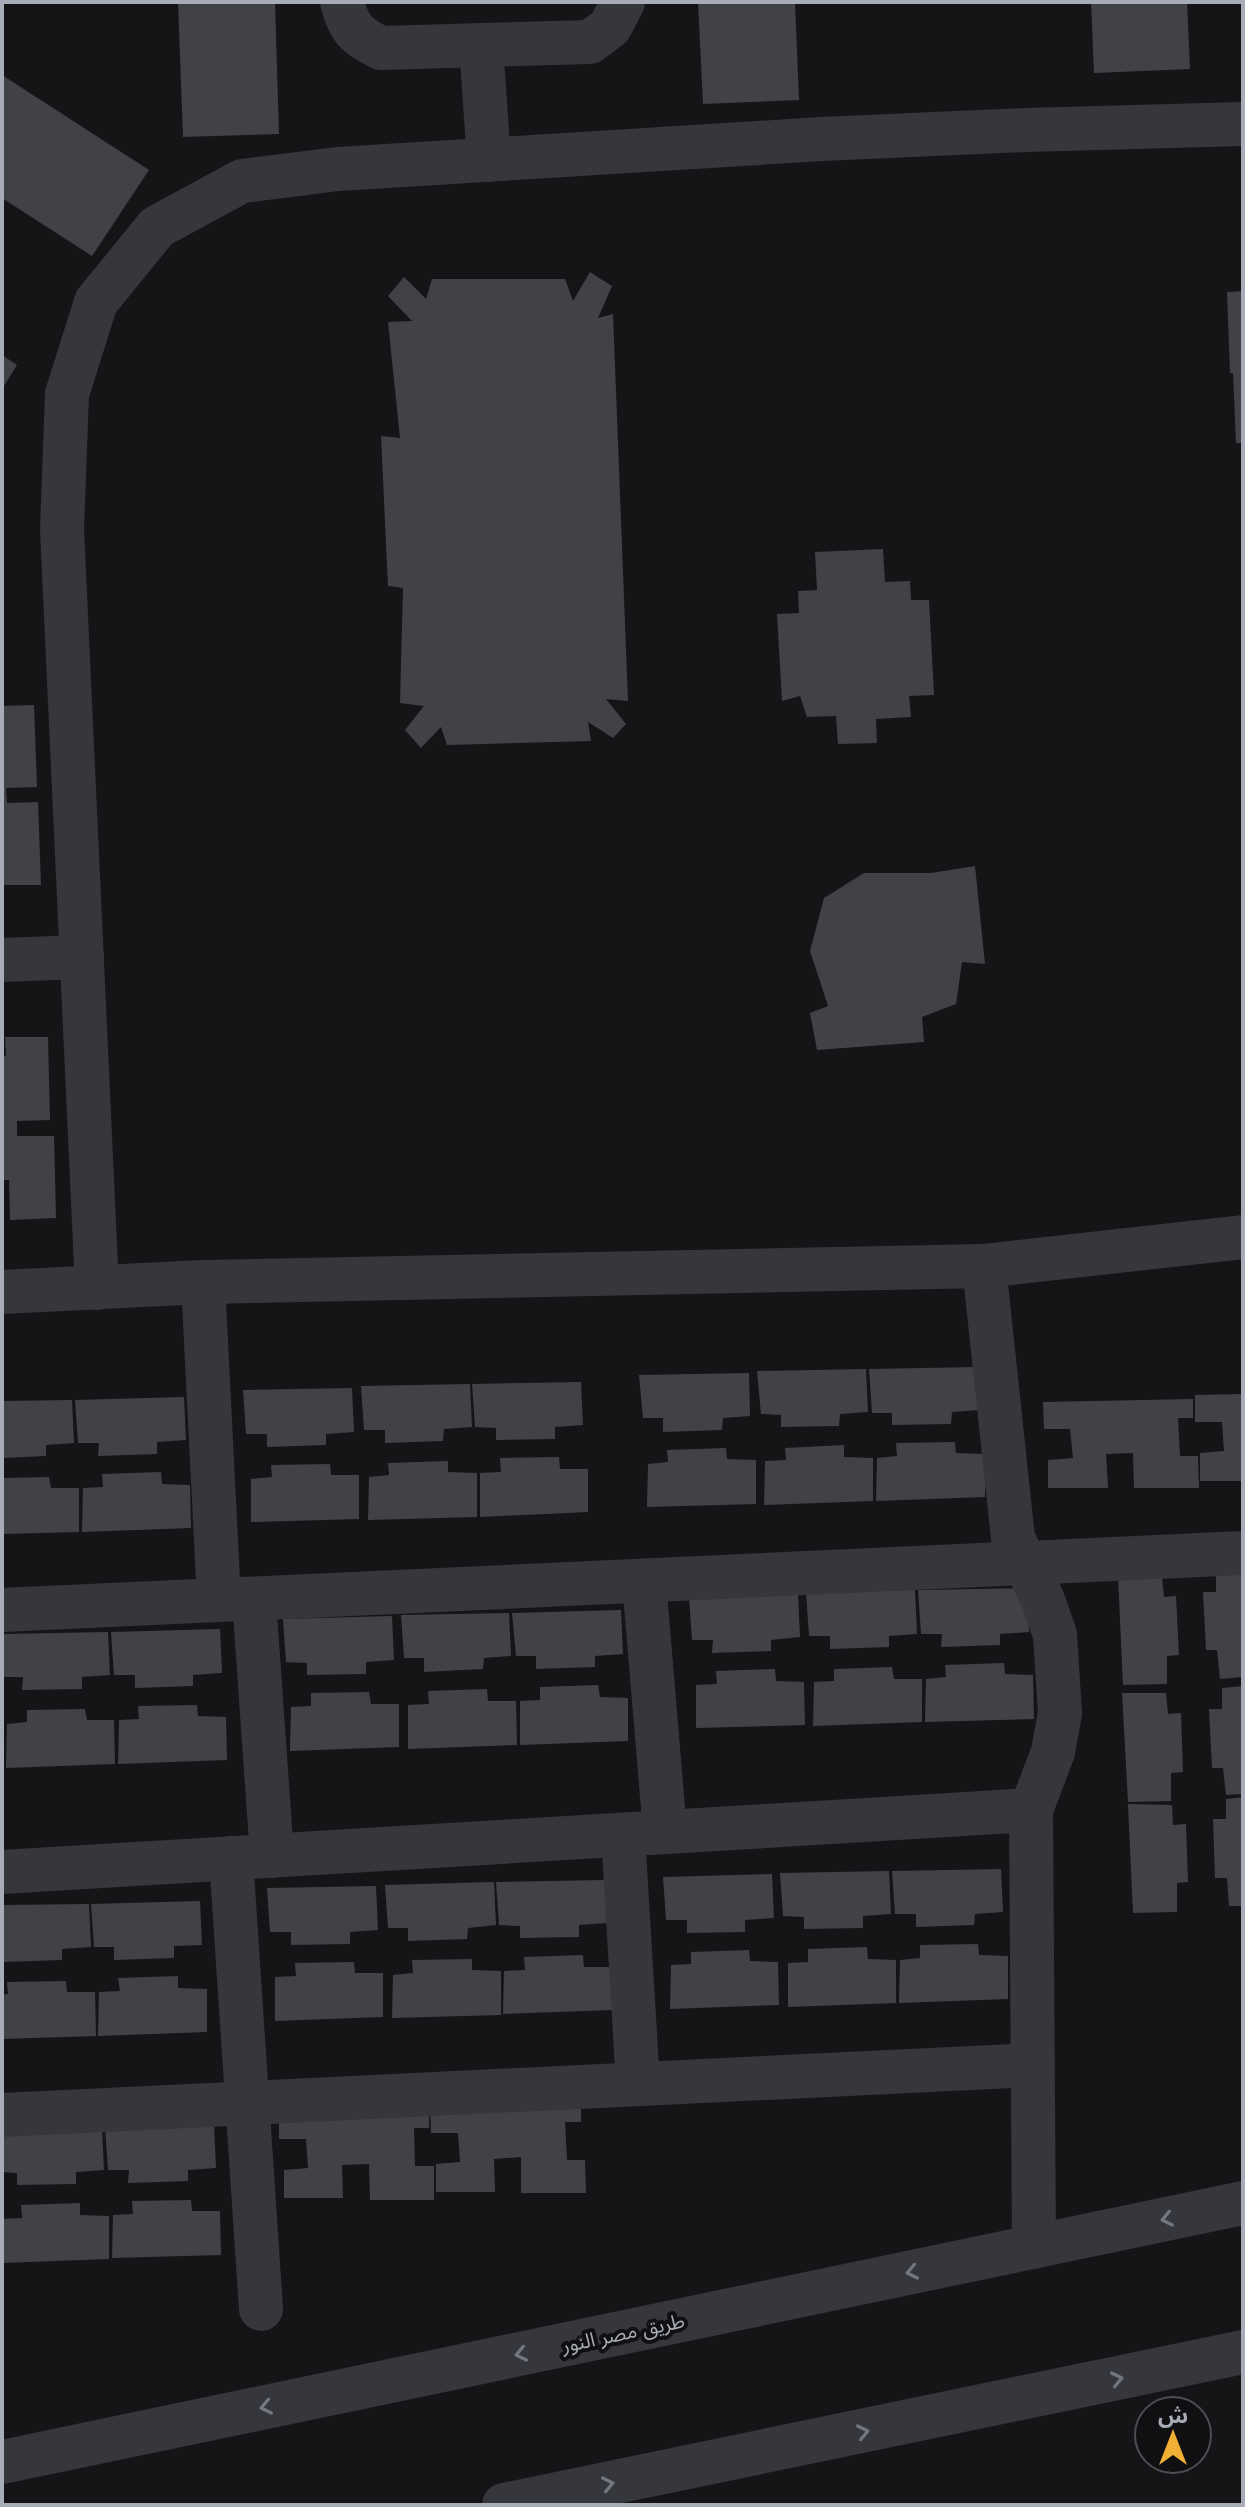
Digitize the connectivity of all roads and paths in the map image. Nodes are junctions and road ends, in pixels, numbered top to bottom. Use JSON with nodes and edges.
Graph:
{"nodes":[{"id":1,"x":342,"y":2,"type":"edge"},
{"id":2,"x":623,"y":2,"type":"edge"},
{"id":3,"x":481,"y":45,"type":"junction"},
{"id":4,"x":1243,"y":124,"type":"edge"},
{"id":5,"x":489,"y":160,"type":"junction"},
{"id":6,"x":82,"y":957,"type":"junction"},
{"id":7,"x":2,"y":960,"type":"edge"},
{"id":8,"x":1237,"y":1233,"type":"edge"},
{"id":9,"x":984,"y":1266,"type":"junction"},
{"id":10,"x":203,"y":1282,"type":"junction"},
{"id":11,"x":97,"y":1288,"type":"junction"},
{"id":12,"x":2,"y":1292,"type":"edge"},
{"id":13,"x":1243,"y":1553,"type":"edge"},
{"id":14,"x":1024,"y":1563,"type":"junction"},
{"id":15,"x":644,"y":1581,"type":"junction"},
{"id":16,"x":237,"y":1600,"type":"junction"},
{"id":17,"x":2,"y":1610,"type":"edge"},
{"id":18,"x":1031,"y":1810,"type":"junction"},
{"id":19,"x":644,"y":1834,"type":"junction"},
{"id":20,"x":251,"y":1857,"type":"junction"},
{"id":21,"x":2,"y":1872,"type":"edge"},
{"id":22,"x":1032,"y":2065,"type":"junction"},
{"id":23,"x":638,"y":2084,"type":"junction"},
{"id":24,"x":247,"y":2104,"type":"junction"},
{"id":25,"x":2,"y":2115,"type":"edge"},
{"id":26,"x":1243,"y":2203,"type":"edge"},
{"id":27,"x":1034,"y":2247,"type":"junction"},
{"id":28,"x":261,"y":2309,"type":"dead end"},
{"id":29,"x":1243,"y":2352,"type":"edge"},
{"id":30,"x":2,"y":2462,"type":"edge"},
{"id":31,"x":504,"y":2505,"type":"edge"}],
"edges":[{"from":1,"to":3,"type":"street"},
{"from":2,"to":3,"type":"street"},
{"from":3,"to":5,"type":"street"},
{"from":4,"to":5,"type":"street"},
{"from":5,"to":6,"type":"street"},
{"from":6,"to":7,"type":"street"},
{"from":6,"to":11,"type":"street"},
{"from":8,"to":9,"type":"street"},
{"from":9,"to":10,"type":"street"},
{"from":9,"to":14,"type":"street"},
{"from":10,"to":11,"type":"street"},
{"from":10,"to":16,"type":"street"},
{"from":11,"to":12,"type":"street"},
{"from":13,"to":14,"type":"street"},
{"from":14,"to":15,"type":"street"},
{"from":14,"to":18,"type":"street"},
{"from":15,"to":16,"type":"street"},
{"from":15,"to":19,"type":"street"},
{"from":16,"to":17,"type":"street"},
{"from":16,"to":20,"type":"street"},
{"from":18,"to":19,"type":"street"},
{"from":18,"to":22,"type":"street"},
{"from":19,"to":20,"type":"street"},
{"from":19,"to":23,"type":"street"},
{"from":20,"to":21,"type":"street"},
{"from":20,"to":24,"type":"street"},
{"from":22,"to":23,"type":"street"},
{"from":22,"to":27,"type":"street"},
{"from":23,"to":24,"type":"street"},
{"from":24,"to":25,"type":"street"},
{"from":24,"to":28,"type":"street"},
{"from":26,"to":27,"type":"street","name":"طريق مصر النور","one_way":true},
{"from":27,"to":30,"type":"street","name":"طريق مصر النور","one_way":true},
{"from":31,"to":29,"type":"street","one_way":true}]}
